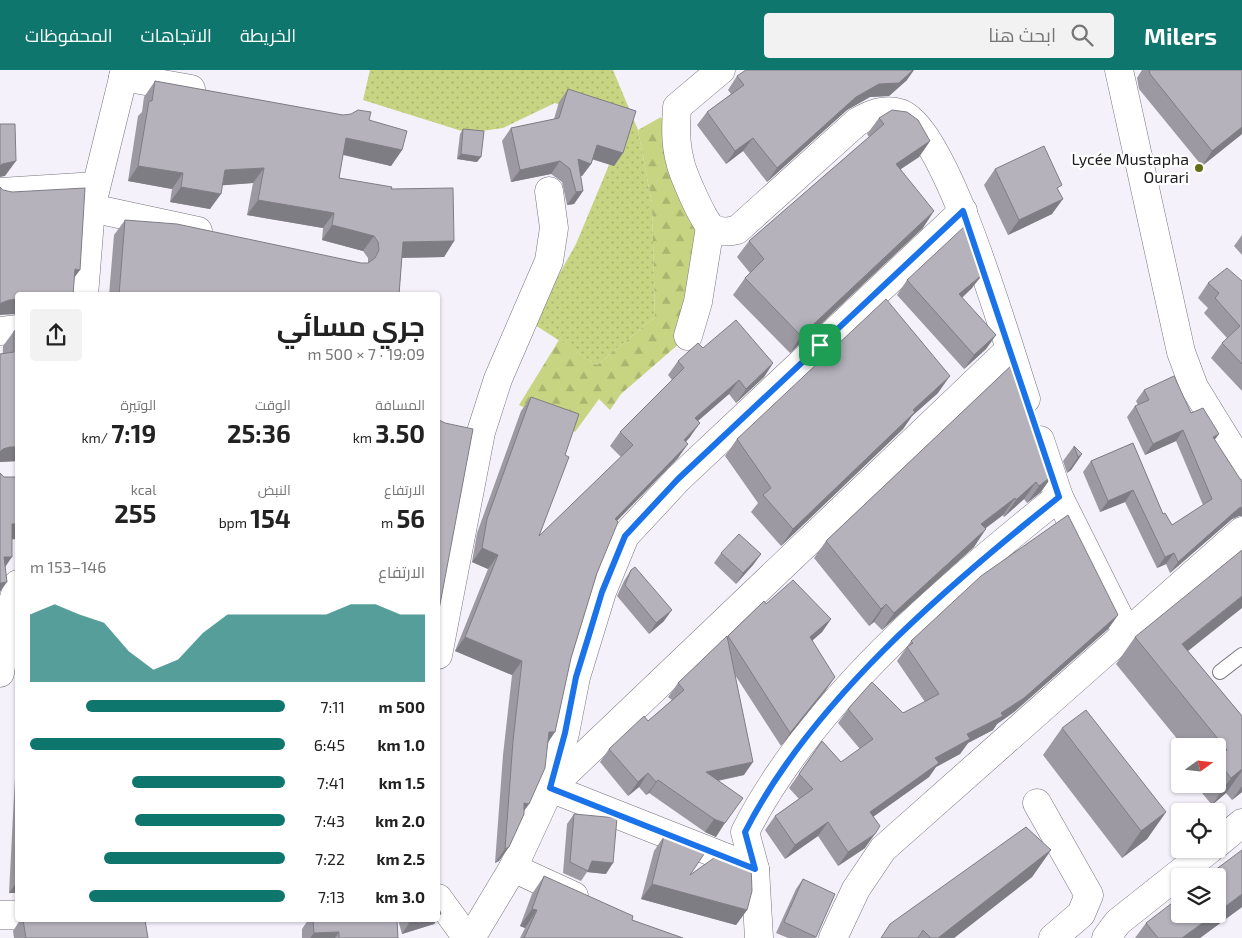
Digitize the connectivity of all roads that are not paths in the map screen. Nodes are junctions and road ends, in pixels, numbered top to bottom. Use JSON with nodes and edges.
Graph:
{"nodes":[{"id":1,"x":721,"y":70,"type":"edge"},
{"id":2,"x":1119,"y":70,"type":"edge"},
{"id":3,"x":124,"y":74,"type":"edge"},
{"id":4,"x":217,"y":94,"type":"edge"},
{"id":5,"x":550,"y":190,"type":"dead end"},
{"id":6,"x":0,"y":192,"type":"edge"},
{"id":7,"x":94,"y":197,"type":"junction"},
{"id":8,"x":963,"y":211,"type":"junction"},
{"id":9,"x":710,"y":227,"type":"junction"},
{"id":10,"x":227,"y":237,"type":"edge"},
{"id":11,"x":84,"y":292,"type":"edge"},
{"id":12,"x":15,"y":329,"type":"edge"},
{"id":13,"x":0,"y":331,"type":"edge"},
{"id":14,"x":688,"y":336,"type":"dead end"},
{"id":15,"x":1009,"y":350,"type":"junction"},
{"id":16,"x":1242,"y":465,"type":"edge"},
{"id":17,"x":1059,"y":497,"type":"junction"},
{"id":18,"x":1242,"y":531,"type":"edge"},
{"id":19,"x":446,"y":570,"type":"edge"},
{"id":20,"x":15,"y":595,"type":"edge"},
{"id":21,"x":8,"y":620,"type":"edge"},
{"id":22,"x":1127,"y":633,"type":"junction"},
{"id":23,"x":440,"y":634,"type":"edge"},
{"id":24,"x":1242,"y":655,"type":"edge"},
{"id":25,"x":1220,"y":672,"type":"dead end"},
{"id":26,"x":0,"y":673,"type":"edge"},
{"id":27,"x":550,"y":788,"type":"junction"},
{"id":28,"x":1037,"y":803,"type":"dead end"},
{"id":29,"x":1242,"y":823,"type":"edge"},
{"id":30,"x":1226,"y":836,"type":"edge"},
{"id":31,"x":1199,"y":858,"type":"edge"},
{"id":32,"x":512,"y":868,"type":"junction"},
{"id":33,"x":755,"y":869,"type":"junction"},
{"id":34,"x":440,"y":901,"type":"edge"},
{"id":35,"x":600,"y":907,"type":"edge"},
{"id":36,"x":0,"y":915,"type":"edge"},
{"id":37,"x":15,"y":915,"type":"edge"},
{"id":38,"x":469,"y":938,"type":"edge"},
{"id":39,"x":759,"y":938,"type":"edge"},
{"id":40,"x":833,"y":938,"type":"edge"},
{"id":41,"x":1053,"y":938,"type":"edge"},
{"id":42,"x":1106,"y":938,"type":"edge"}],
"edges":[{"from":1,"to":9,"type":"street"},
{"from":2,"to":16,"type":"street"},
{"from":3,"to":4,"type":"street"},
{"from":3,"to":7,"type":"street"},
{"from":5,"to":19,"type":"street"},
{"from":6,"to":7,"type":"street"},
{"from":7,"to":10,"type":"street"},
{"from":7,"to":11,"type":"street"},
{"from":8,"to":9,"type":"street"},
{"from":8,"to":15,"type":"street"},
{"from":8,"to":27,"type":"street"},
{"from":9,"to":14,"type":"street"},
{"from":12,"to":13,"type":"street"},
{"from":15,"to":17,"type":"street"},
{"from":15,"to":27,"type":"street"},
{"from":17,"to":22,"type":"street"},
{"from":17,"to":33,"type":"street"},
{"from":18,"to":22,"type":"street"},
{"from":19,"to":23,"type":"street"},
{"from":20,"to":21,"type":"street"},
{"from":21,"to":26,"type":"street"},
{"from":22,"to":40,"type":"street"},
{"from":24,"to":25,"type":"lane"},
{"from":27,"to":32,"type":"street"},
{"from":27,"to":33,"type":"street"},
{"from":28,"to":41,"type":"street"},
{"from":29,"to":30,"type":"street"},
{"from":31,"to":42,"type":"street"},
{"from":32,"to":35,"type":"street"},
{"from":32,"to":38,"type":"street"},
{"from":33,"to":39,"type":"street"},
{"from":34,"to":38,"type":"street"},
{"from":36,"to":37,"type":"street"}]}
